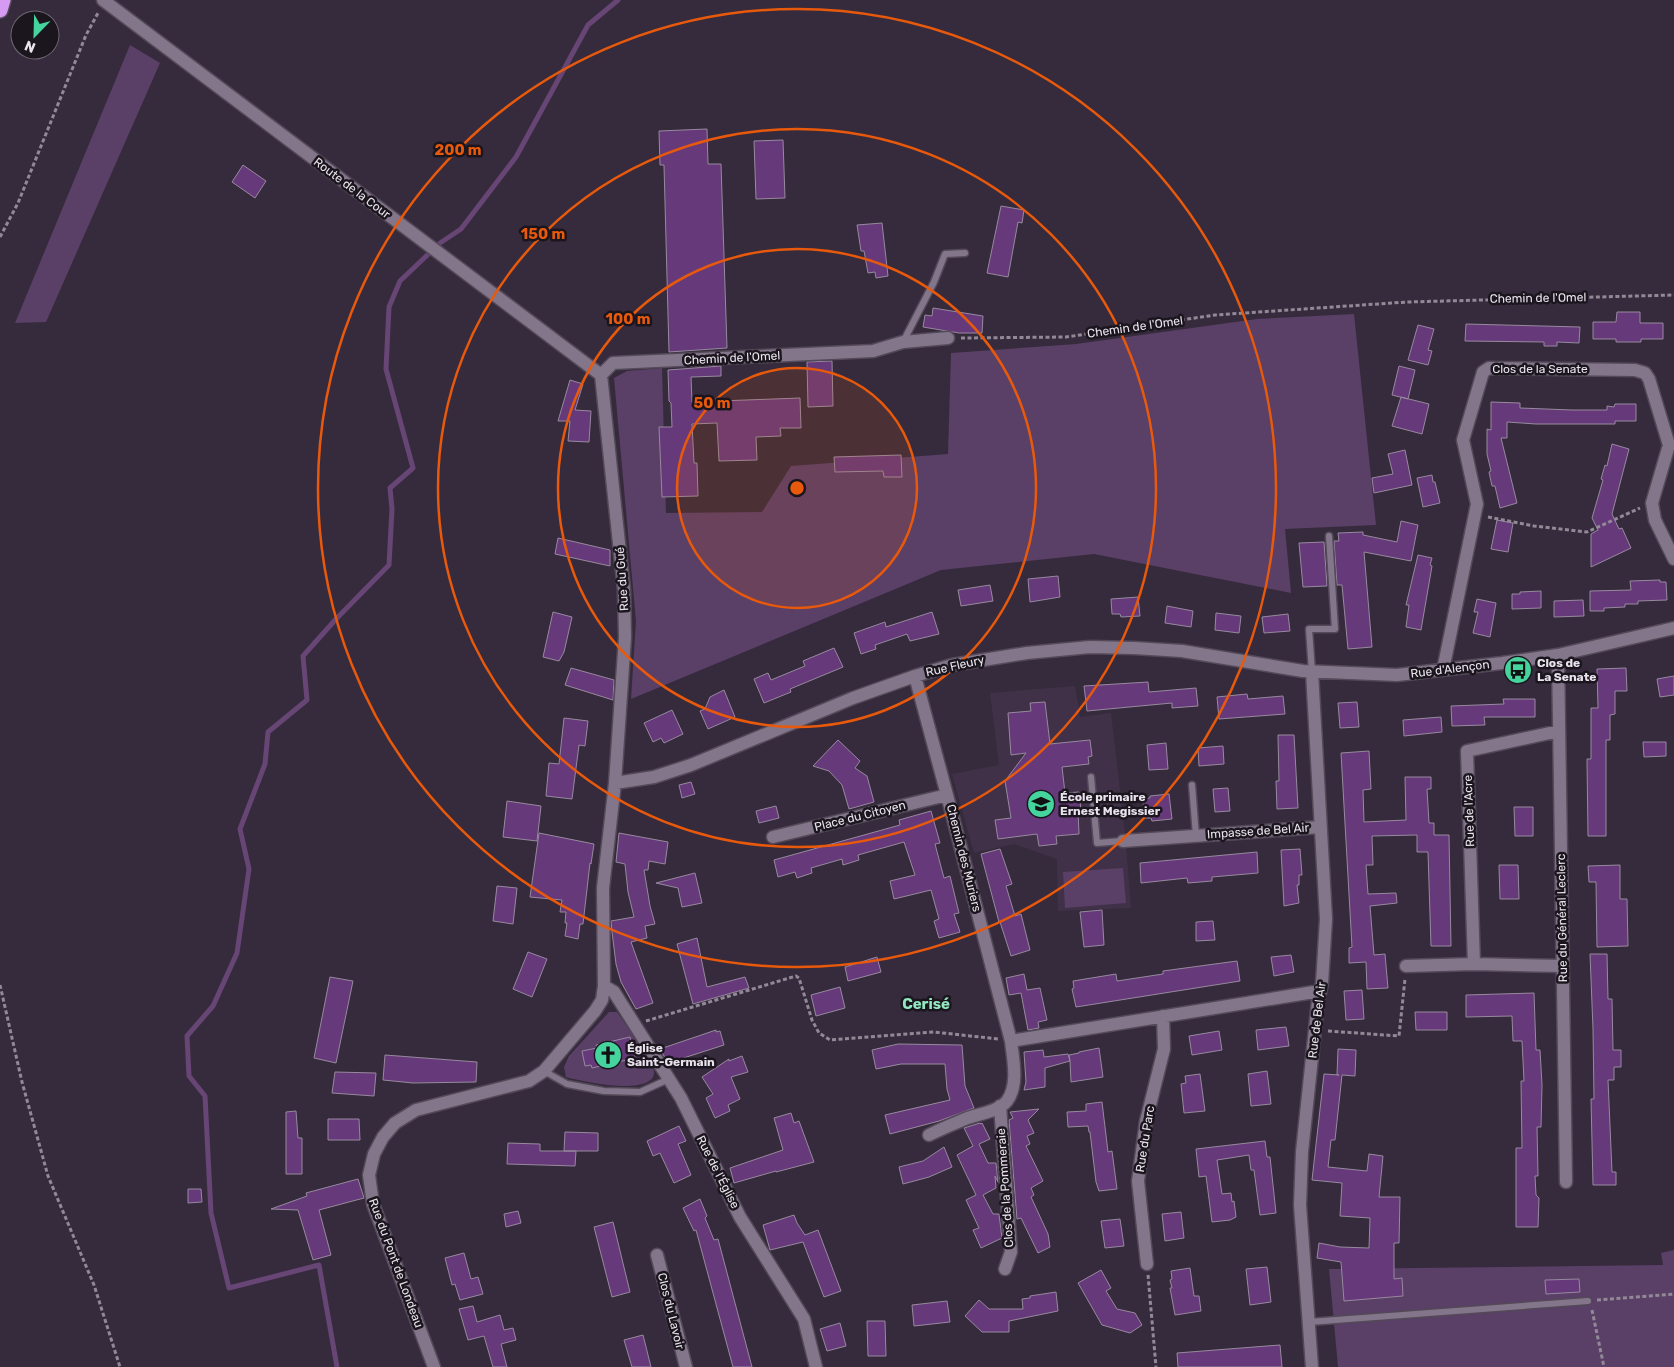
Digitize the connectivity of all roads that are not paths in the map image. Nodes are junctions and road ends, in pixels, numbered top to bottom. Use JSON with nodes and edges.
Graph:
{"nodes":[{"id":1,"x":3,"y":0,"type":"edge"},
{"id":2,"x":104,"y":0,"type":"edge"},
{"id":3,"x":0,"y":10,"type":"edge"},
{"id":4,"x":965,"y":253,"type":"dead end"},
{"id":5,"x":948,"y":338,"type":"road end"},
{"id":6,"x":902,"y":342,"type":"junction"},
{"id":7,"x":601,"y":375,"type":"junction"},
{"id":8,"x":1329,"y":536,"type":"dead end"},
{"id":9,"x":1674,"y":559,"type":"edge"},
{"id":10,"x":1674,"y":628,"type":"edge"},
{"id":11,"x":1558,"y":655,"type":"junction"},
{"id":12,"x":1443,"y":670,"type":"junction"},
{"id":13,"x":1312,"y":672,"type":"junction"},
{"id":14,"x":914,"y":676,"type":"junction"},
{"id":15,"x":1559,"y":731,"type":"junction"},
{"id":16,"x":1091,"y":777,"type":"dead end"},
{"id":17,"x":615,"y":783,"type":"junction"},
{"id":18,"x":1192,"y":785,"type":"dead end"},
{"id":19,"x":948,"y":795,"type":"junction"},
{"id":20,"x":1320,"y":827,"type":"junction"},
{"id":21,"x":1196,"y":836,"type":"junction"},
{"id":22,"x":773,"y":837,"type":"dead end"},
{"id":23,"x":1123,"y":841,"type":"joint"},
{"id":24,"x":1474,"y":964,"type":"junction"},
{"id":25,"x":1406,"y":966,"type":"road end"},
{"id":26,"x":1562,"y":966,"type":"junction"},
{"id":27,"x":604,"y":986,"type":"junction"},
{"id":28,"x":1320,"y":992,"type":"junction"},
{"id":29,"x":1163,"y":1016,"type":"junction"},
{"id":30,"x":1011,"y":1041,"type":"junction"},
{"id":31,"x":544,"y":1071,"type":"junction"},
{"id":32,"x":669,"y":1079,"type":"junction"},
{"id":33,"x":1000,"y":1106,"type":"junction"},
{"id":34,"x":929,"y":1135,"type":"dead end"},
{"id":35,"x":1566,"y":1182,"type":"dead end"},
{"id":36,"x":657,"y":1255,"type":"dead end"},
{"id":37,"x":1147,"y":1264,"type":"road end"},
{"id":38,"x":1005,"y":1269,"type":"dead end"},
{"id":39,"x":1588,"y":1301,"type":"road end"},
{"id":40,"x":1309,"y":1322,"type":"junction"},
{"id":41,"x":434,"y":1367,"type":"edge"},
{"id":42,"x":686,"y":1367,"type":"edge"},
{"id":43,"x":816,"y":1367,"type":"edge"},
{"id":44,"x":1312,"y":1367,"type":"edge"}],
"edges":[{"from":1,"to":3,"type":"highway"},
{"from":2,"to":7,"type":"street","name":"Route de la Cour"},
{"from":4,"to":6,"type":"lane"},
{"from":5,"to":6,"type":"street","name":"Chemin de l'Omel"},
{"from":6,"to":7,"type":"street","name":"Chemin de l'Omel"},
{"from":7,"to":17,"type":"street","name":"Rue du Gué"},
{"from":8,"to":13,"type":"lane"},
{"from":9,"to":12,"type":"street","name":"Clos de la Senate"},
{"from":10,"to":11,"type":"street","name":"Rue d'Alençon"},
{"from":11,"to":12,"type":"street","name":"Rue d'Alençon"},
{"from":11,"to":15,"type":"street","name":"Rue du Général Leclerc"},
{"from":12,"to":13,"type":"street","name":"Rue d'Alençon"},
{"from":13,"to":14,"type":"street","name":"Rue Fleury"},
{"from":13,"to":20,"type":"street","name":"Rue de Bel Air"},
{"from":14,"to":17,"type":"street","name":"Rue Fleury"},
{"from":14,"to":19,"type":"street","name":"Chemin des Muriers"},
{"from":15,"to":24,"type":"street","name":"Rue de l'Acre"},
{"from":15,"to":26,"type":"street","name":"Rue du Général Leclerc"},
{"from":16,"to":23,"type":"lane"},
{"from":17,"to":27,"type":"street","name":"Rue du Pont de Londeau"},
{"from":18,"to":21,"type":"lane","name":"Impasse de Bel Air"},
{"from":19,"to":22,"type":"street","name":"Place du Citoyen"},
{"from":19,"to":30,"type":"street","name":"Chemin des Muriers"},
{"from":20,"to":21,"type":"street","name":"Impasse de Bel Air"},
{"from":20,"to":28,"type":"street","name":"Rue de Bel Air"},
{"from":21,"to":23,"type":"street","name":"Impasse de Bel Air"},
{"from":24,"to":25,"type":"street"},
{"from":24,"to":26,"type":"street"},
{"from":26,"to":35,"type":"street","name":"Rue du Général Leclerc"},
{"from":27,"to":31,"type":"street","name":"Rue du Pont de Londeau"},
{"from":27,"to":32,"type":"street","name":"Rue de l'Église"},
{"from":28,"to":29,"type":"street"},
{"from":28,"to":40,"type":"street","name":"Rue de Bel Air"},
{"from":29,"to":30,"type":"street"},
{"from":29,"to":37,"type":"street","name":"Rue du Parc"},
{"from":30,"to":33,"type":"street"},
{"from":31,"to":32,"type":"lane"},
{"from":31,"to":41,"type":"street","name":"Rue du Pont de Londeau"},
{"from":32,"to":43,"type":"street","name":"Rue de l'Église"},
{"from":33,"to":34,"type":"street"},
{"from":33,"to":38,"type":"street","name":"Clos de la Pommeraie"},
{"from":36,"to":42,"type":"street","name":"Clos du Lavoir"},
{"from":39,"to":40,"type":"lane"},
{"from":40,"to":44,"type":"street","name":"Rue de Bel Air"}]}
